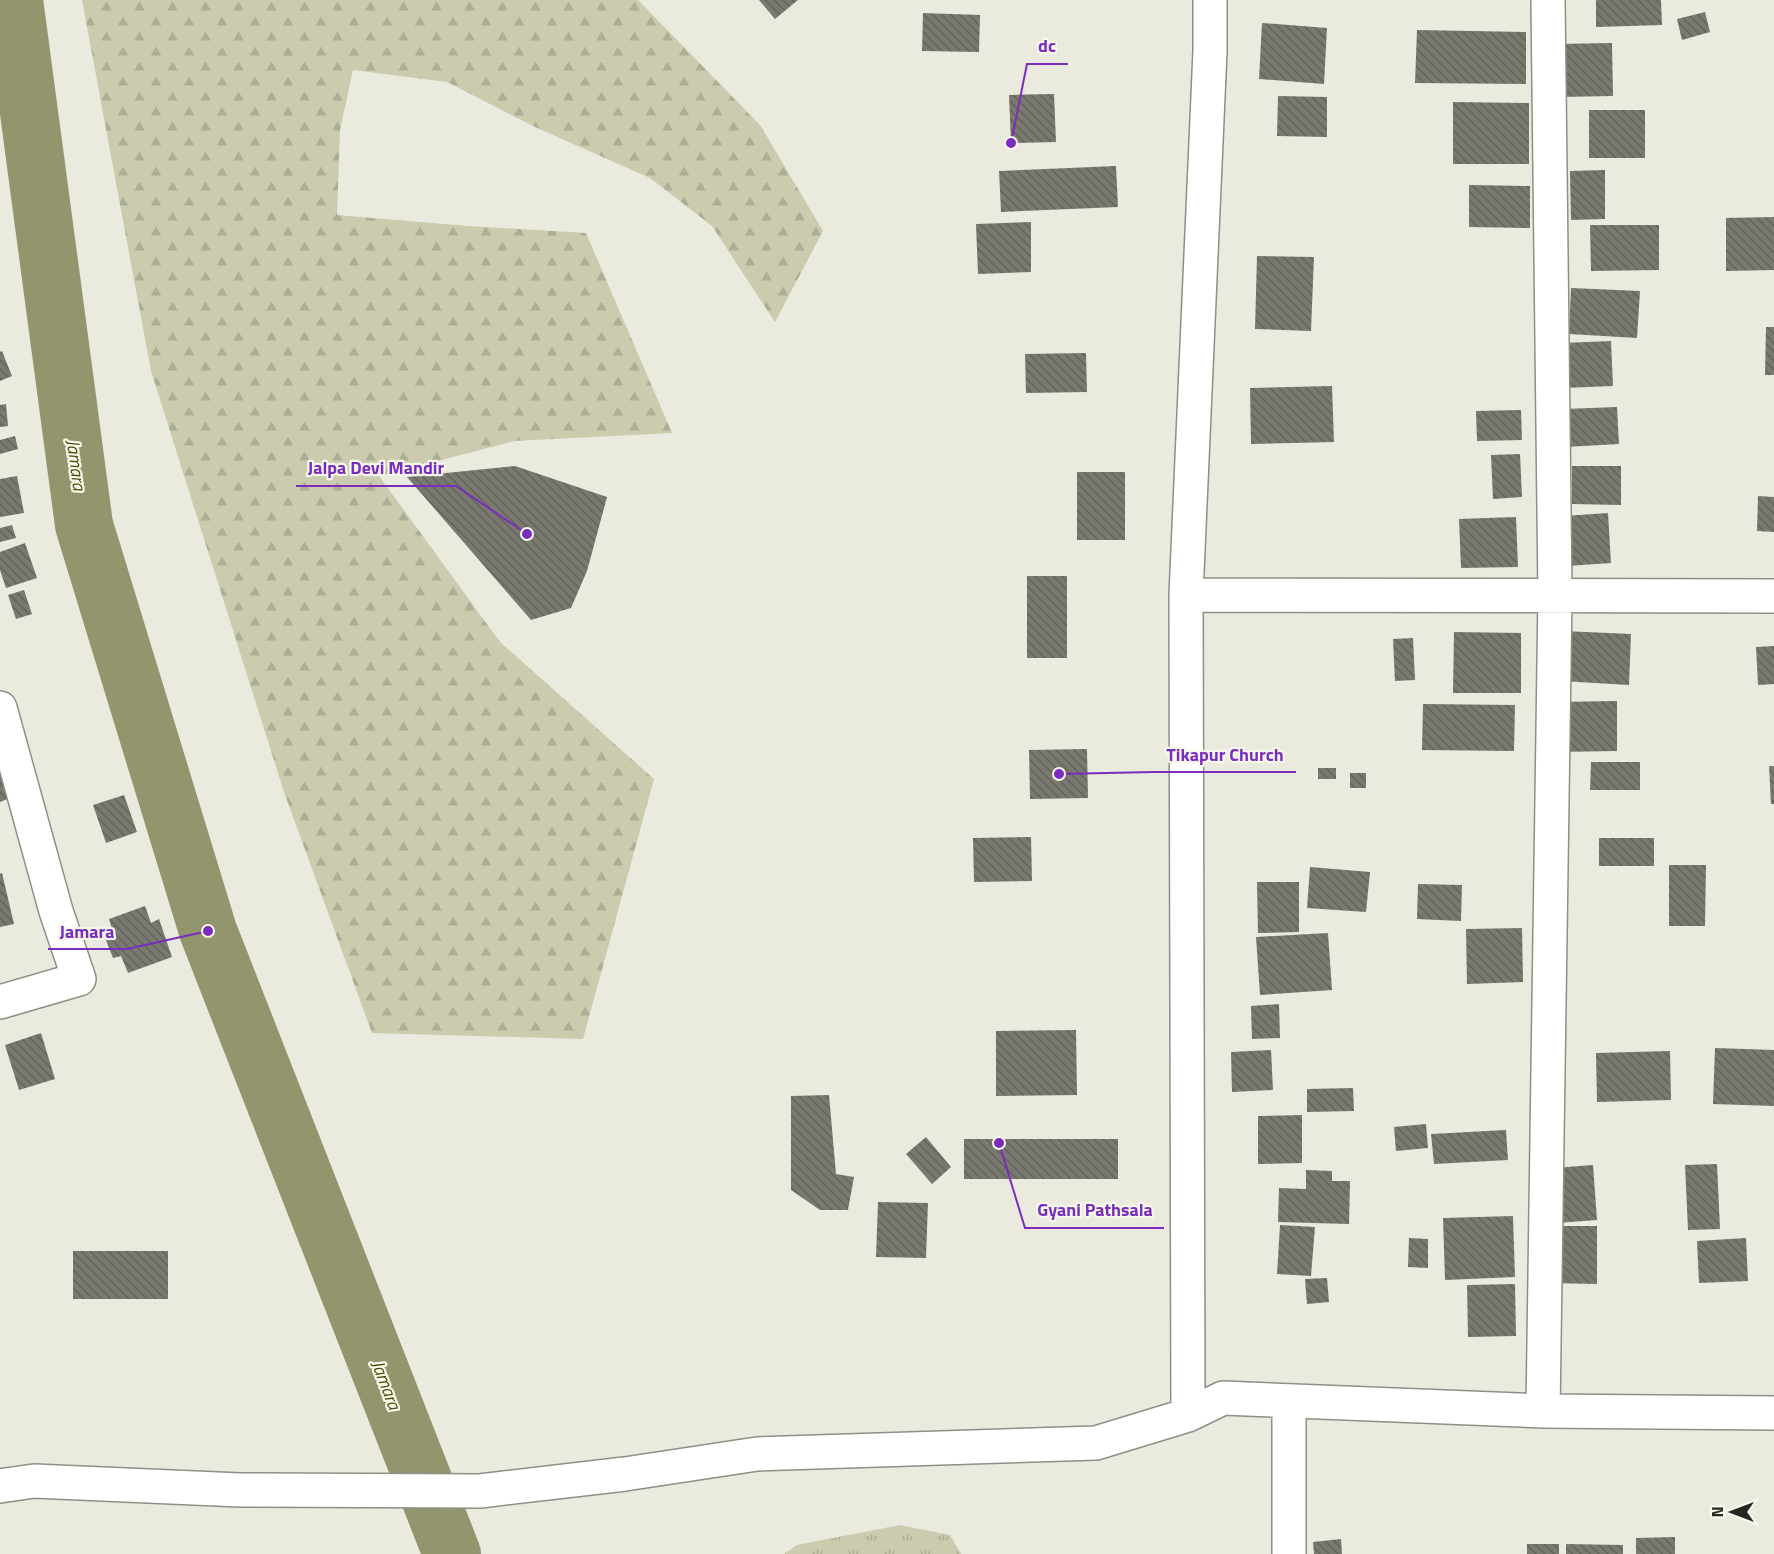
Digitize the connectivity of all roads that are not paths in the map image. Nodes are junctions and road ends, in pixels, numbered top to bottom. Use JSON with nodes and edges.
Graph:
{"nodes":[{"id":1,"x":1210,"y":0,"type":"edge"},
{"id":2,"x":1548,"y":0,"type":"edge"},
{"id":3,"x":1186,"y":595,"type":"junction"},
{"id":4,"x":1555,"y":595,"type":"junction"},
{"id":5,"x":1774,"y":596,"type":"edge"},
{"id":6,"x":0,"y":708,"type":"edge"},
{"id":7,"x":0,"y":1002,"type":"edge"},
{"id":8,"x":1289,"y":1401,"type":"junction"},
{"id":9,"x":1544,"y":1411,"type":"junction"},
{"id":10,"x":1774,"y":1413,"type":"edge"},
{"id":11,"x":1188,"y":1415,"type":"junction"},
{"id":12,"x":0,"y":1486,"type":"edge"},
{"id":13,"x":1289,"y":1554,"type":"edge"}],
"edges":[{"from":1,"to":3,"type":"street"},
{"from":2,"to":4,"type":"street"},
{"from":3,"to":4,"type":"street"},
{"from":3,"to":11,"type":"street"},
{"from":4,"to":5,"type":"street"},
{"from":4,"to":9,"type":"street"},
{"from":6,"to":7,"type":"street"},
{"from":8,"to":9,"type":"street"},
{"from":8,"to":11,"type":"street"},
{"from":8,"to":13,"type":"street"},
{"from":9,"to":10,"type":"street"},
{"from":11,"to":12,"type":"street"}]}
